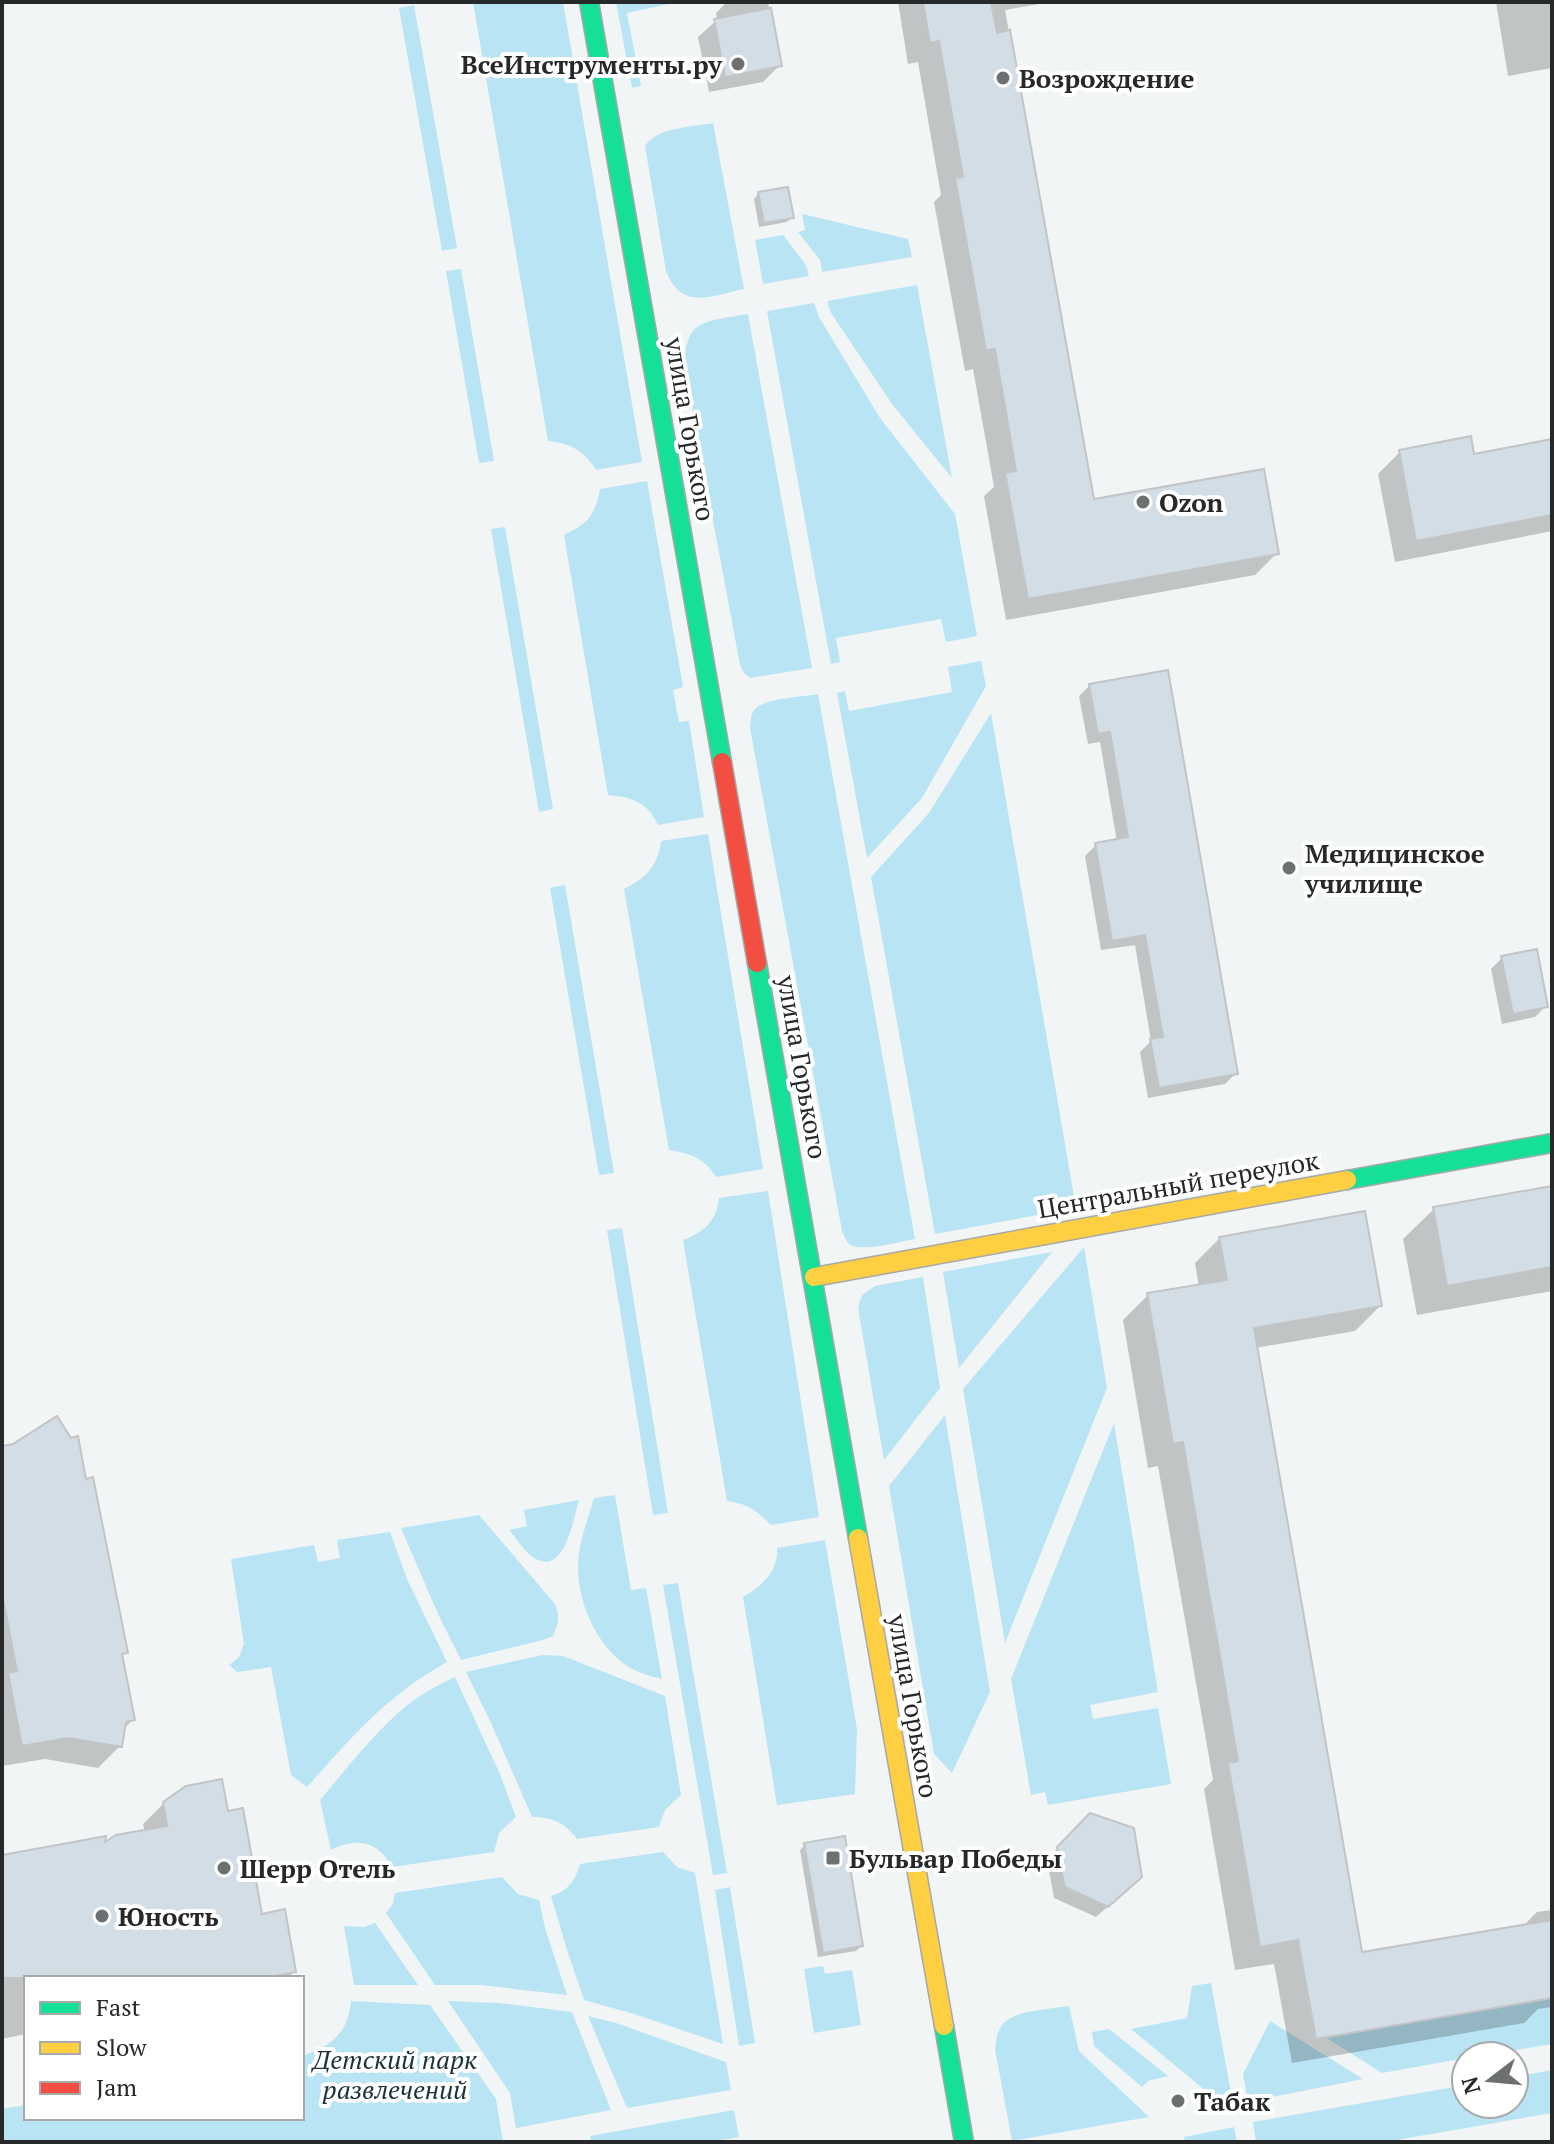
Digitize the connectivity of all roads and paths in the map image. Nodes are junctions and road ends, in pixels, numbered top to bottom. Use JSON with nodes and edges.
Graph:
{"nodes":[{"id":1,"x":589,"y":2,"type":"edge"},
{"id":2,"x":1552,"y":1143,"type":"edge"},
{"id":3,"x":814,"y":1277,"type":"junction"},
{"id":4,"x":964,"y":2142,"type":"edge"}],
"edges":[{"from":1,"to":3,"type":"main road","name":"улица Горького"},
{"from":2,"to":3,"type":"main road","name":"Центральный переулок"},
{"from":3,"to":4,"type":"main road","name":"улица Горького"}]}
